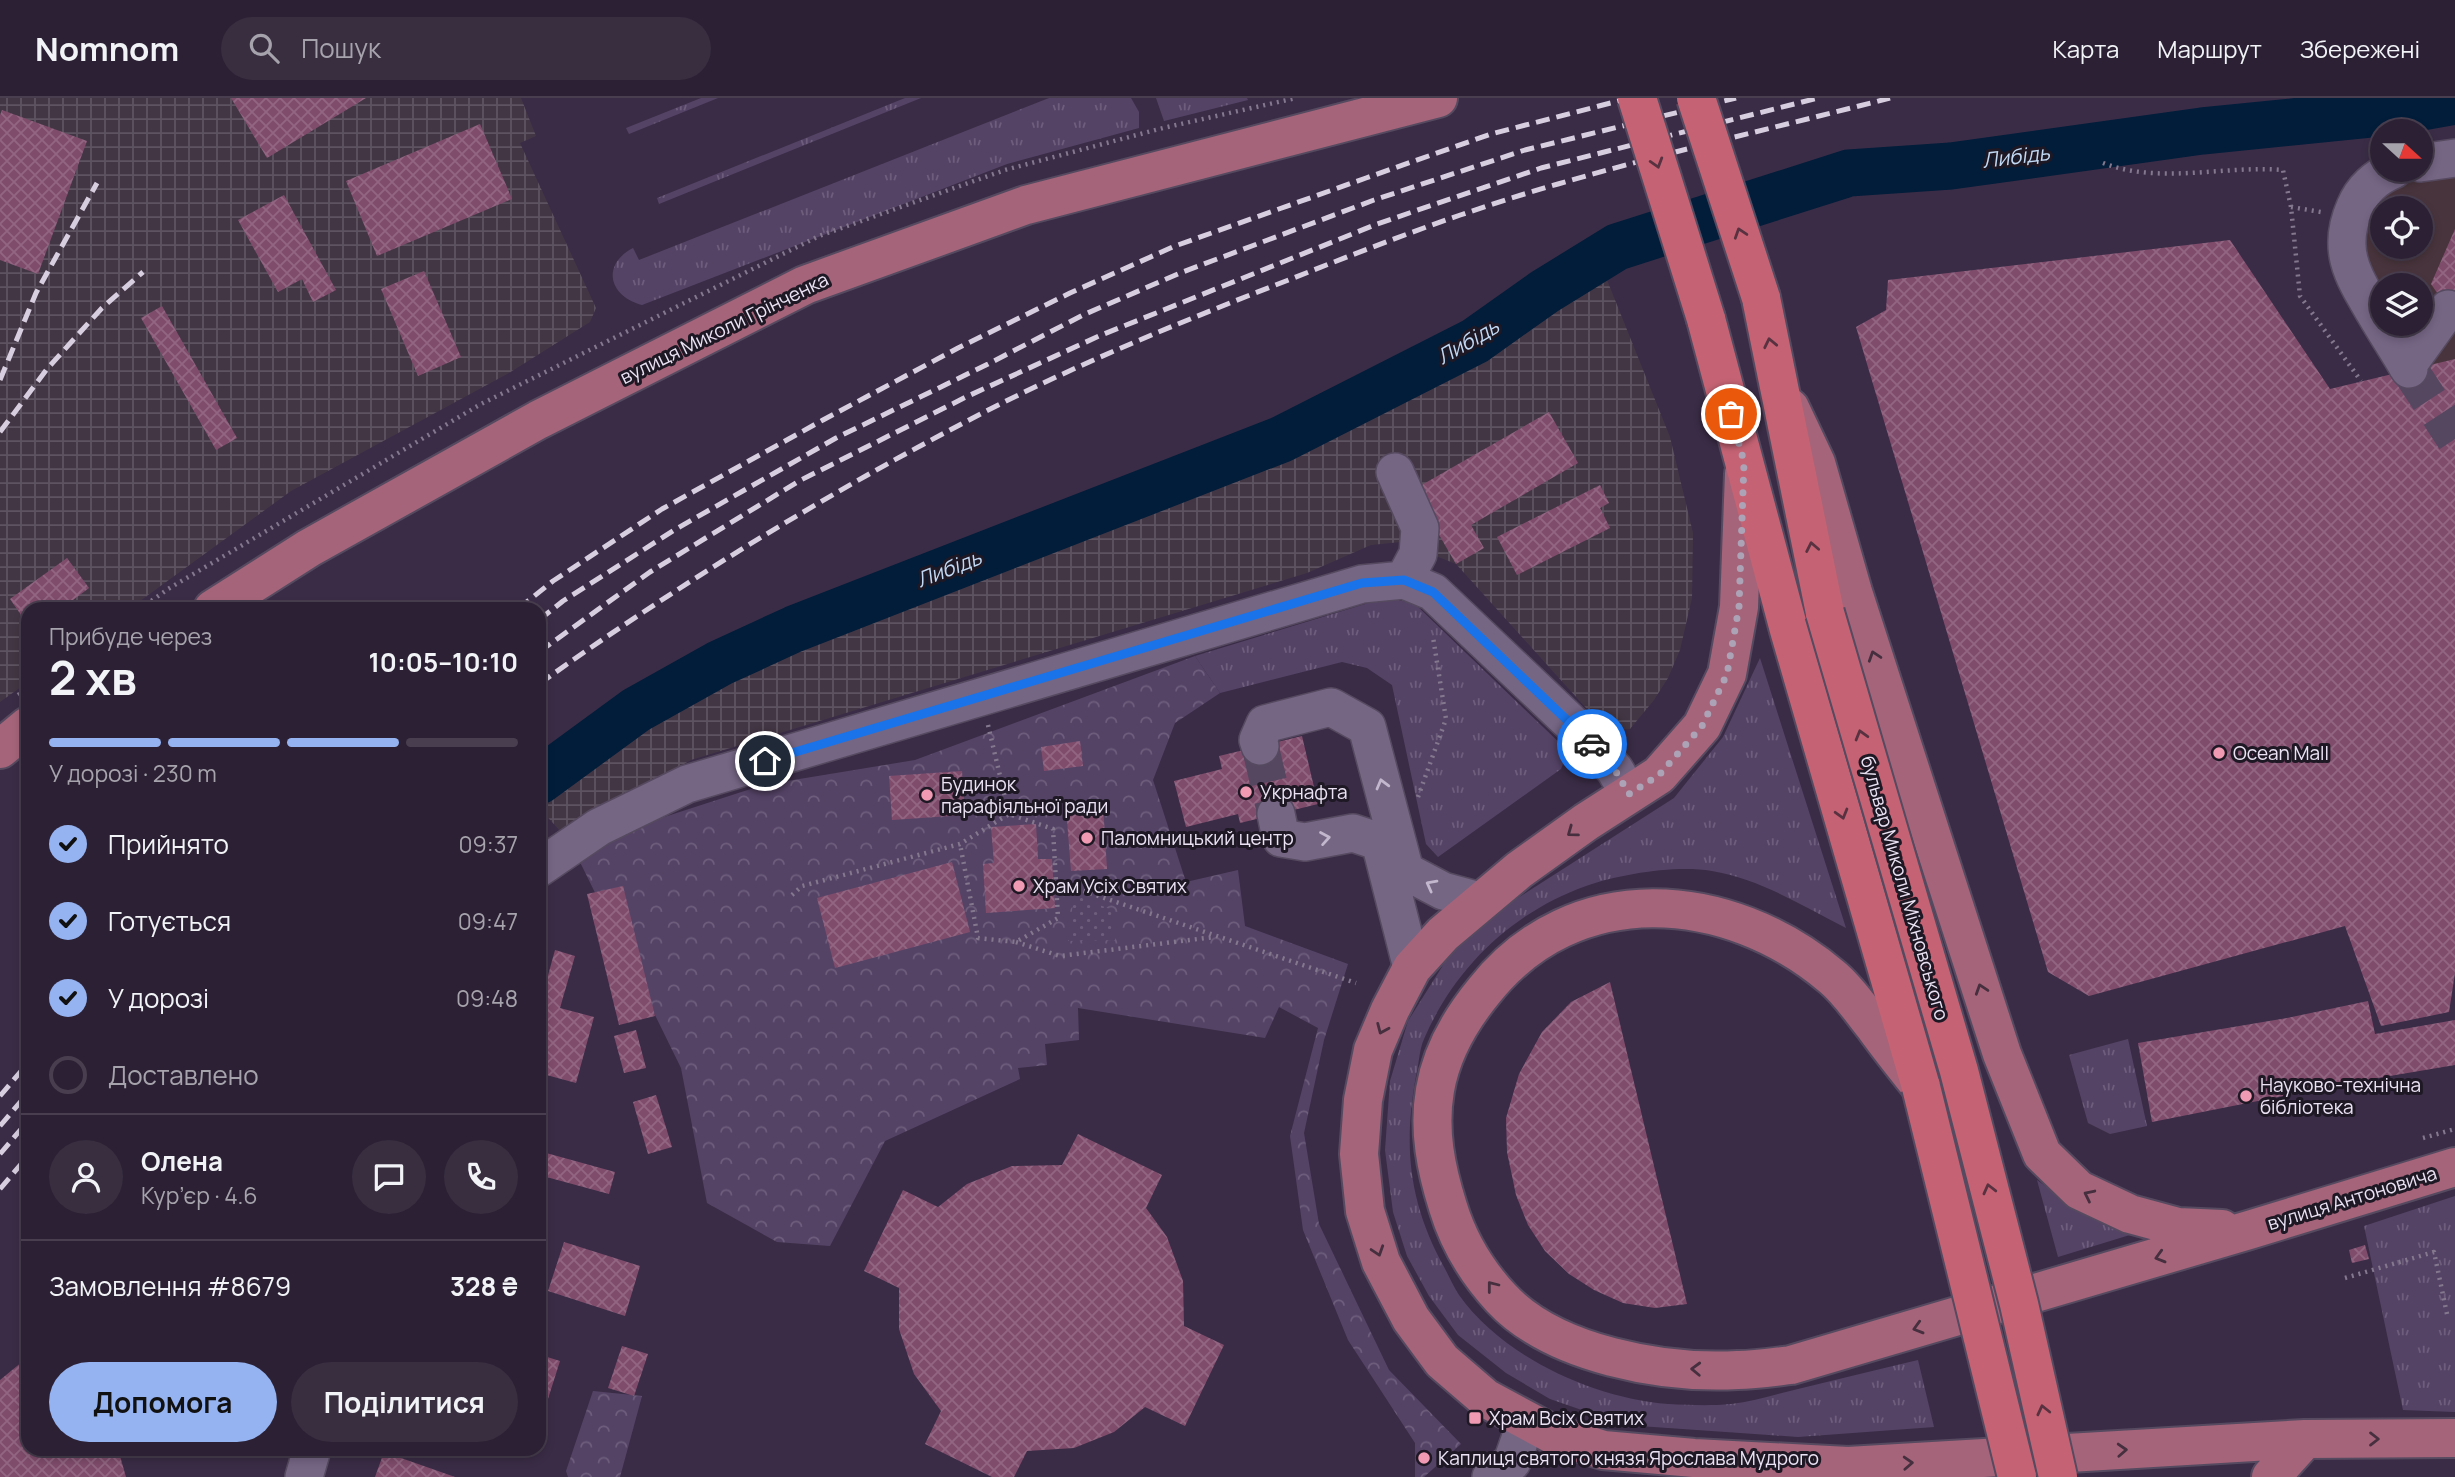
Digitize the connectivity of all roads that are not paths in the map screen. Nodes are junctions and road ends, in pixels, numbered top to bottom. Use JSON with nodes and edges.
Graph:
{"nodes":[{"id":1,"x":1438,"y":98,"type":"edge"},
{"id":2,"x":1637,"y":98,"type":"edge"},
{"id":3,"x":1696,"y":98,"type":"edge"},
{"id":4,"x":2455,"y":158,"type":"edge"},
{"id":5,"x":2433,"y":161,"type":"edge"},
{"id":6,"x":2374,"y":182,"type":"edge"},
{"id":7,"x":2448,"y":309,"type":"dead end"},
{"id":8,"x":1780,"y":387,"type":"junction"},
{"id":9,"x":1744,"y":462,"type":"junction"},
{"id":10,"x":1395,"y":472,"type":"dead end"},
{"id":11,"x":1404,"y":580,"type":"junction"},
{"id":12,"x":224,"y":602,"type":"edge"},
{"id":13,"x":21,"y":732,"type":"edge"},
{"id":14,"x":1259,"y":746,"type":"dead end"},
{"id":15,"x":0,"y":749,"type":"edge"},
{"id":16,"x":1629,"y":794,"type":"junction"},
{"id":17,"x":1276,"y":814,"type":"tunnel mouth"},
{"id":18,"x":546,"y":863,"type":"edge"},
{"id":19,"x":1480,"y":901,"type":"junction"},
{"id":20,"x":1412,"y":968,"type":"junction"},
{"id":21,"x":1921,"y":1087,"type":"junction"},
{"id":22,"x":2455,"y":1167,"type":"edge"},
{"id":23,"x":2249,"y":1230,"type":"junction"},
{"id":24,"x":1526,"y":1422,"type":"junction"},
{"id":25,"x":2455,"y":1438,"type":"edge"},
{"id":26,"x":2305,"y":1439,"type":"junction"},
{"id":27,"x":310,"y":1456,"type":"edge"},
{"id":28,"x":304,"y":1477,"type":"edge"},
{"id":29,"x":1491,"y":1477,"type":"edge"},
{"id":30,"x":2017,"y":1477,"type":"edge"},
{"id":31,"x":2058,"y":1477,"type":"edge"},
{"id":32,"x":2272,"y":1477,"type":"edge"}],
"edges":[{"from":1,"to":12,"type":"main road","name":"вулиця Миколи Грінченка"},
{"from":2,"to":9,"type":"highway","name":"бульвар Миколи Міхновського","one_way":true,"bridge":true},
{"from":8,"to":3,"type":"highway","name":"бульвар Миколи Міхновського","one_way":true,"bridge":true},
{"from":4,"to":5,"type":"street"},
{"from":6,"to":7,"type":"street"},
{"from":23,"to":8,"type":"main road","one_way":true},
{"from":31,"to":8,"type":"highway","name":"бульвар Миколи Міхновського","one_way":true,"bridge":true},
{"from":9,"to":16,"type":"main road"},
{"from":9,"to":21,"type":"highway","name":"бульвар Миколи Міхновського","one_way":true},
{"from":10,"to":11,"type":"street"},
{"from":11,"to":16,"type":"street"},
{"from":11,"to":18,"type":"street"},
{"from":13,"to":15,"type":"main road"},
{"from":19,"to":14,"type":"street","one_way":true},
{"from":16,"to":19,"type":"main road","one_way":true},
{"from":17,"to":20,"type":"street","one_way":true},
{"from":19,"to":20,"type":"main road"},
{"from":20,"to":24,"type":"main road","one_way":true},
{"from":23,"to":21,"type":"main road","name":"вулиця Антоновича","one_way":true},
{"from":21,"to":30,"type":"highway","name":"бульвар Миколи Міхновського","bridge":true},
{"from":22,"to":23,"type":"main road","name":"вулиця Антоновича"},
{"from":24,"to":26,"type":"main road","one_way":true},
{"from":24,"to":29,"type":"street"},
{"from":26,"to":25,"type":"main road","one_way":true},
{"from":26,"to":32,"type":"main road"},
{"from":27,"to":28,"type":"street"}]}
